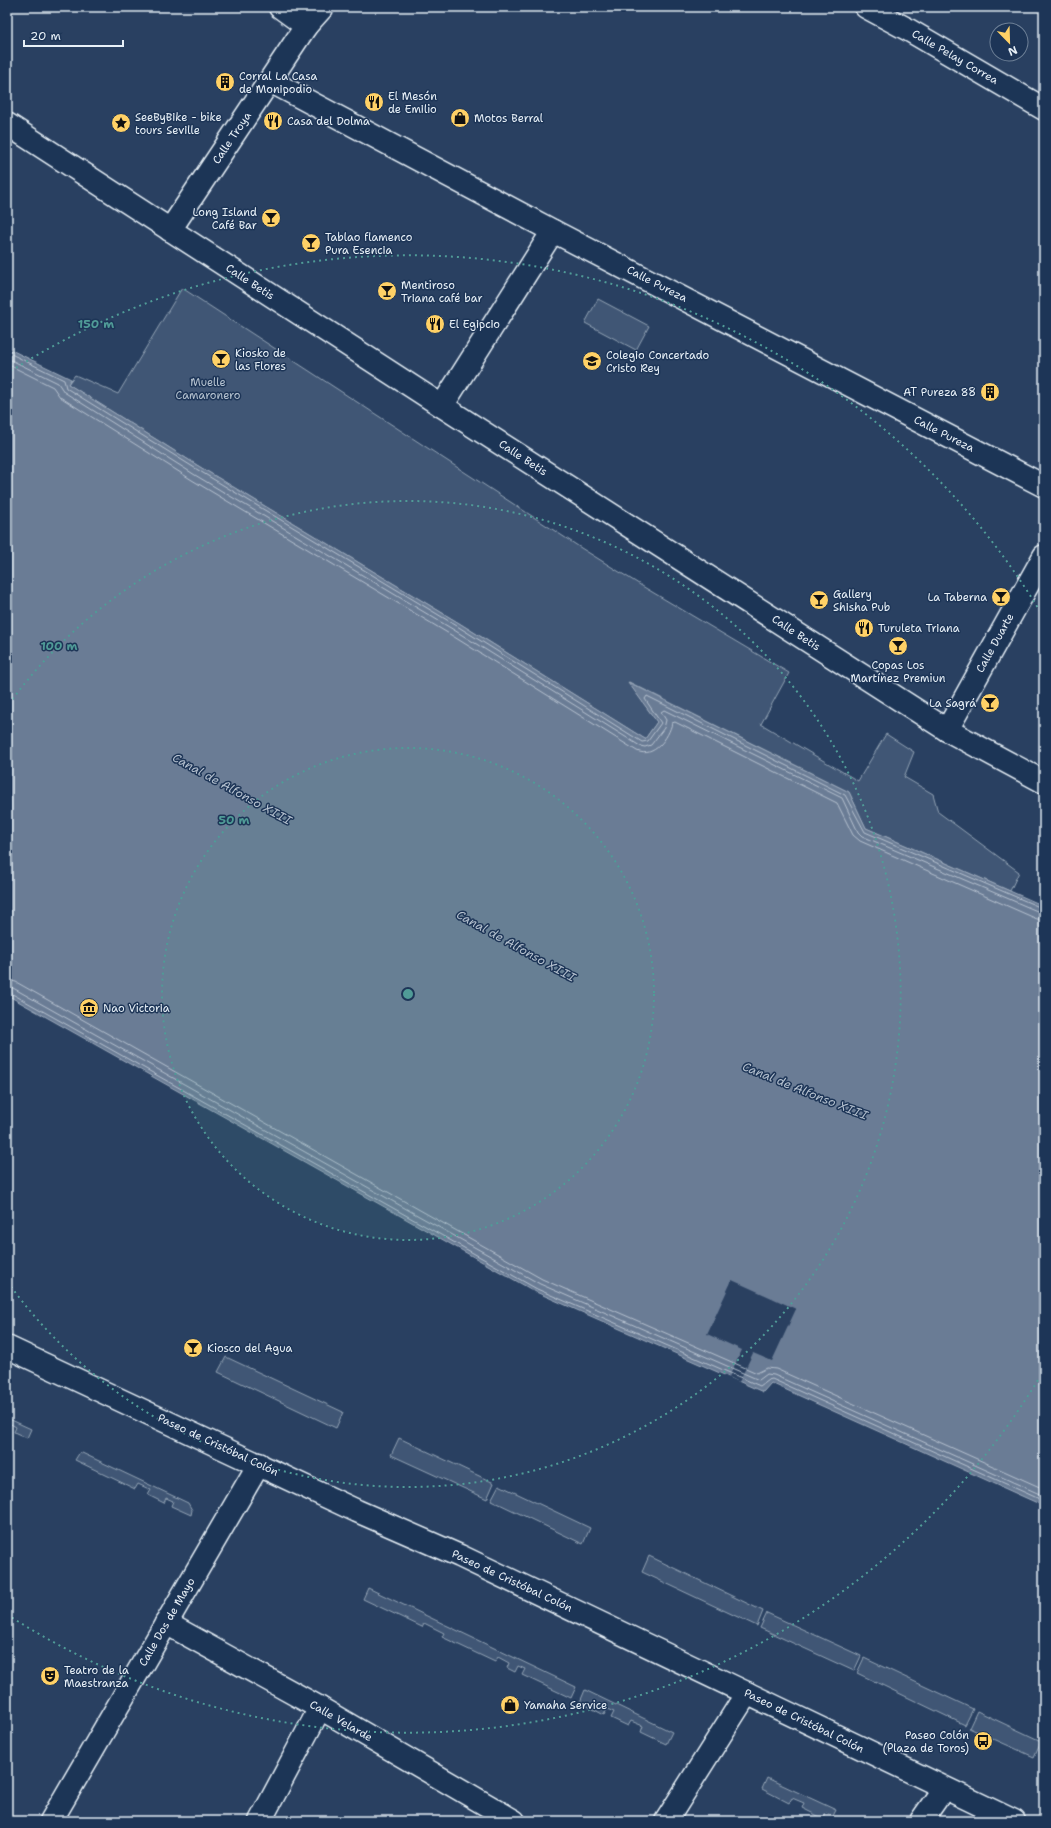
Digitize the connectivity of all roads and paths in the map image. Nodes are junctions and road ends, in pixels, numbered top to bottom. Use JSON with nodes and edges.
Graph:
{"nodes":[{"id":1,"x":280,"y":7,"type":"edge"},
{"id":2,"x":323,"y":7,"type":"edge"},
{"id":3,"x":866,"y":7,"type":"edge"},
{"id":4,"x":306,"y":26,"type":"junction"},
{"id":5,"x":270,"y":81,"type":"junction"},
{"id":6,"x":1044,"y":109,"type":"edge"},
{"id":7,"x":7,"y":124,"type":"edge"},
{"id":8,"x":170,"y":230,"type":"junction"},
{"id":9,"x":553,"y":231,"type":"junction"},
{"id":10,"x":442,"y":406,"type":"junction"},
{"id":11,"x":1042,"y":480,"type":"edge"},
{"id":12,"x":1044,"y":556,"type":"edge"},
{"id":13,"x":947,"y":730,"type":"junction"},
{"id":14,"x":1044,"y":782,"type":"edge"},
{"id":15,"x":7,"y":1347,"type":"edge"},
{"id":16,"x":258,"y":1464,"type":"junction"},
{"id":17,"x":166,"y":1623,"type":"junction"},
{"id":18,"x":747,"y":1693,"type":"junction"},
{"id":19,"x":320,"y":1708,"type":"junction"},
{"id":20,"x":944,"y":1788,"type":"junction"},
{"id":21,"x":51,"y":1821,"type":"edge"},
{"id":22,"x":260,"y":1821,"type":"edge"},
{"id":23,"x":514,"y":1821,"type":"edge"},
{"id":24,"x":666,"y":1821,"type":"edge"},
{"id":25,"x":921,"y":1821,"type":"edge"},
{"id":26,"x":1014,"y":1821,"type":"edge"}],
"edges":[{"from":1,"to":4,"type":"street"},
{"from":2,"to":4,"type":"street","name":"Calle Troya"},
{"from":3,"to":6,"type":"street","name":"Calle Pelay Correa"},
{"from":4,"to":5,"type":"street","name":"Calle Troya"},
{"from":5,"to":8,"type":"street","name":"Calle Troya"},
{"from":5,"to":9,"type":"street","name":"Calle Pureza"},
{"from":7,"to":8,"type":"street","name":"Calle Betis"},
{"from":8,"to":10,"type":"street","name":"Calle Betis"},
{"from":9,"to":10,"type":"street"},
{"from":9,"to":11,"type":"street","name":"Calle Pureza"},
{"from":10,"to":13,"type":"street","name":"Calle Betis"},
{"from":12,"to":13,"type":"street","name":"Calle Duarte"},
{"from":13,"to":14,"type":"street","name":"Calle Betis"},
{"from":15,"to":16,"type":"street","name":"Paseo de Cristóbal Colón"},
{"from":16,"to":17,"type":"street","name":"Calle Dos de Mayo"},
{"from":16,"to":18,"type":"street","name":"Paseo de Cristóbal Colón"},
{"from":17,"to":19,"type":"street","name":"Calle Velarde"},
{"from":17,"to":21,"type":"street","name":"Calle Dos de Mayo"},
{"from":18,"to":20,"type":"street","name":"Paseo de Cristóbal Colón"},
{"from":18,"to":24,"type":"street"},
{"from":19,"to":22,"type":"street"},
{"from":19,"to":23,"type":"street","name":"Calle Velarde"},
{"from":20,"to":25,"type":"street"},
{"from":20,"to":26,"type":"street","name":"Paseo de Cristóbal Colón"}]}
